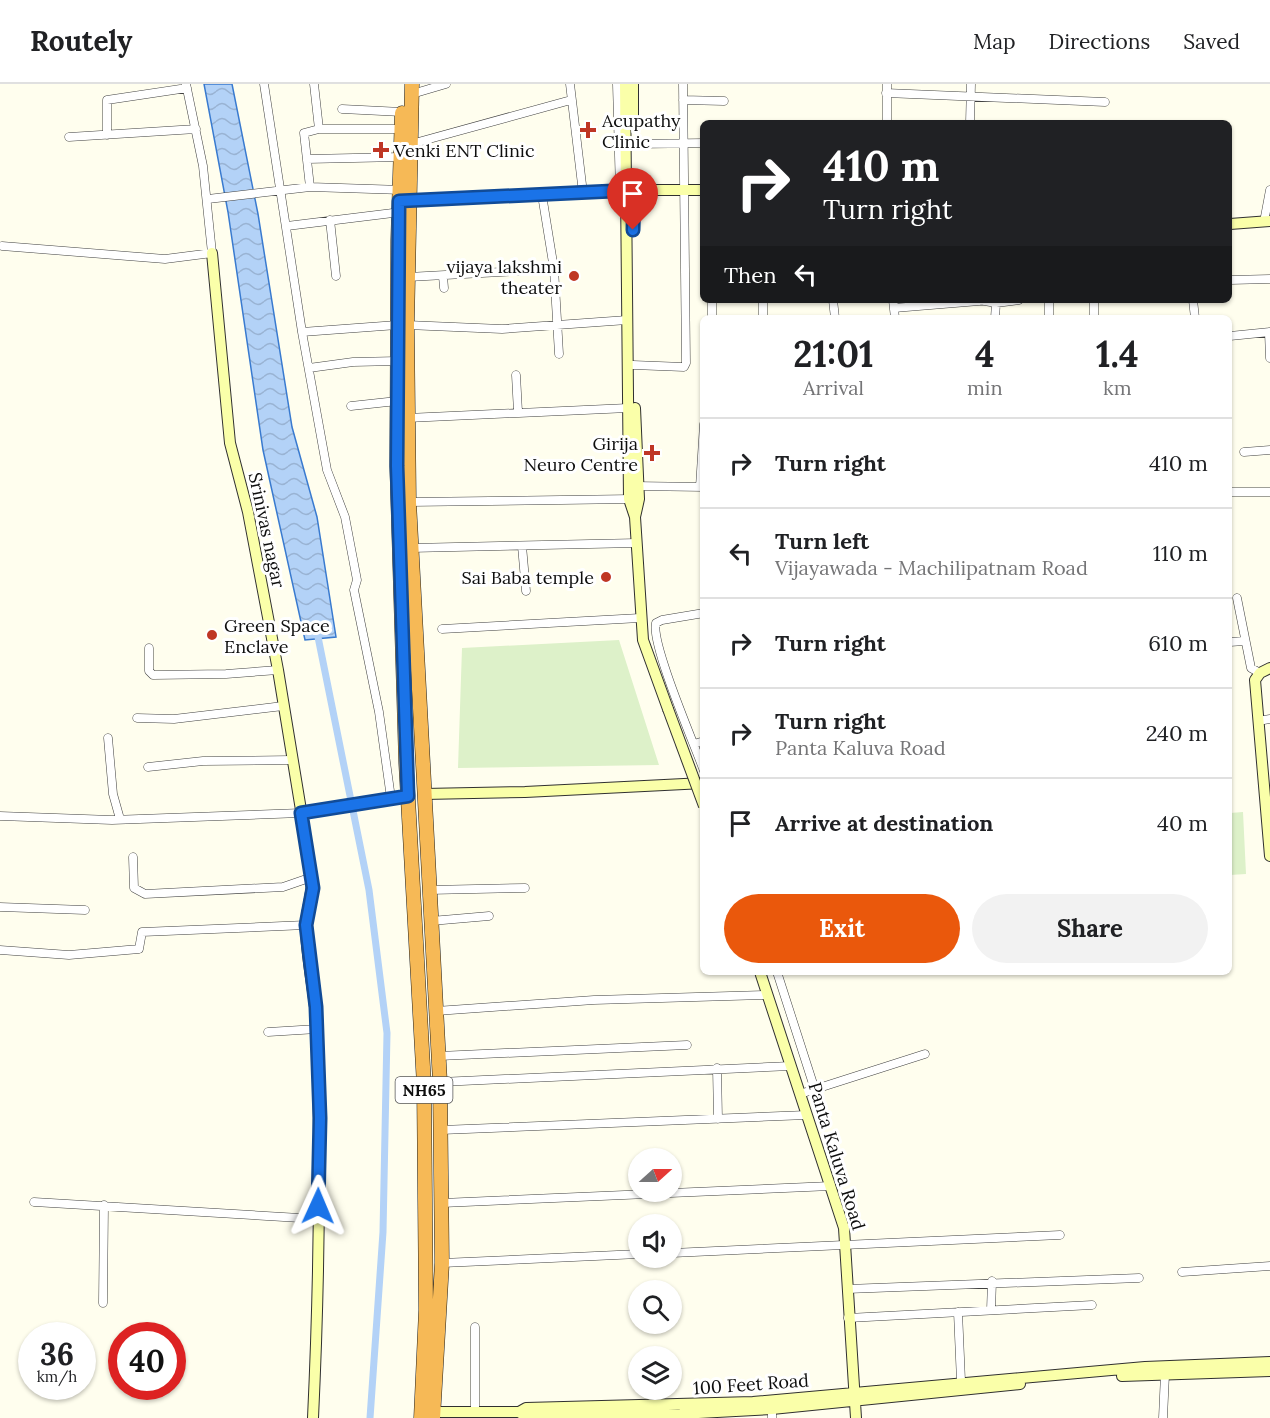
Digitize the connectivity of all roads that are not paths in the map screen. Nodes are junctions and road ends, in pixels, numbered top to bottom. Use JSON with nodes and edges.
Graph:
{"nodes":[{"id":1,"x":264,"y":84,"type":"edge"},
{"id":2,"x":314,"y":84,"type":"edge"},
{"id":3,"x":446,"y":84,"type":"edge"},
{"id":4,"x":570,"y":84,"type":"edge"},
{"id":5,"x":617,"y":84,"type":"edge"},
{"id":6,"x":625,"y":84,"type":"edge"},
{"id":7,"x":633,"y":84,"type":"edge"},
{"id":8,"x":683,"y":84,"type":"edge"},
{"id":9,"x":887,"y":84,"type":"edge"},
{"id":10,"x":971,"y":84,"type":"edge"},
{"id":11,"x":187,"y":86,"type":"edge"},
{"id":12,"x":409,"y":88,"type":"edge"},
{"id":13,"x":886,"y":93,"type":"junction"},
{"id":14,"x":970,"y":98,"type":"junction"},
{"id":15,"x":571,"y":100,"type":"junction"},
{"id":16,"x":683,"y":100,"type":"junction"},
{"id":17,"x":724,"y":101,"type":"dead end"},
{"id":18,"x":1106,"y":102,"type":"dead end"},
{"id":19,"x":342,"y":110,"type":"dead end"},
{"id":20,"x":402,"y":112,"type":"junction"},
{"id":21,"x":887,"y":120,"type":"edge"},
{"id":22,"x":970,"y":120,"type":"edge"},
{"id":23,"x":196,"y":129,"type":"junction"},
{"id":24,"x":319,"y":129,"type":"junction"},
{"id":25,"x":402,"y":129,"type":"junction"},
{"id":26,"x":107,"y":135,"type":"junction"},
{"id":27,"x":69,"y":137,"type":"dead end"},
{"id":28,"x":700,"y":143,"type":"edge"},
{"id":29,"x":411,"y":144,"type":"junction"},
{"id":30,"x":634,"y":144,"type":"junction"},
{"id":31,"x":682,"y":144,"type":"junction"},
{"id":32,"x":401,"y":157,"type":"junction"},
{"id":33,"x":307,"y":159,"type":"junction"},
{"id":34,"x":310,"y":187,"type":"junction"},
{"id":35,"x":282,"y":190,"type":"junction"},
{"id":36,"x":684,"y":190,"type":"junction"},
{"id":37,"x":700,"y":190,"type":"edge"},
{"id":38,"x":1270,"y":190,"type":"edge"},
{"id":39,"x":627,"y":191,"type":"junction"},
{"id":40,"x":583,"y":193,"type":"junction"},
{"id":41,"x":542,"y":195,"type":"junction"},
{"id":42,"x":208,"y":199,"type":"junction"},
{"id":43,"x":405,"y":201,"type":"junction"},
{"id":44,"x":330,"y":220,"type":"junction"},
{"id":45,"x":1267,"y":221,"type":"edge"},
{"id":46,"x":1232,"y":224,"type":"edge"},
{"id":47,"x":287,"y":226,"type":"junction"},
{"id":48,"x":2,"y":246,"type":"dead end"},
{"id":49,"x":212,"y":253,"type":"junction"},
{"id":50,"x":554,"y":269,"type":"junction"},
{"id":51,"x":336,"y":276,"type":"dead end"},
{"id":52,"x":443,"y":276,"type":"junction"},
{"id":53,"x":408,"y":277,"type":"junction"},
{"id":54,"x":1270,"y":279,"type":"edge"},
{"id":55,"x":1232,"y":280,"type":"edge"},
{"id":56,"x":444,"y":288,"type":"dead end"},
{"id":57,"x":915,"y":303,"type":"edge"},
{"id":58,"x":996,"y":303,"type":"edge"},
{"id":59,"x":894,"y":304,"type":"edge"},
{"id":60,"x":995,"y":315,"type":"edge"},
{"id":61,"x":627,"y":320,"type":"junction"},
{"id":62,"x":402,"y":325,"type":"junction"},
{"id":63,"x":559,"y":327,"type":"junction"},
{"id":64,"x":302,"y":332,"type":"junction"},
{"id":65,"x":1269,"y":332,"type":"edge"},
{"id":66,"x":1232,"y":336,"type":"edge"},
{"id":67,"x":559,"y":354,"type":"dead end"},
{"id":68,"x":1270,"y":358,"type":"edge"},
{"id":69,"x":397,"y":361,"type":"junction"},
{"id":70,"x":633,"y":365,"type":"junction"},
{"id":71,"x":309,"y":368,"type":"junction"},
{"id":72,"x":516,"y":375,"type":"dead end"},
{"id":73,"x":397,"y":401,"type":"junction"},
{"id":74,"x":351,"y":406,"type":"dead end"},
{"id":75,"x":628,"y":408,"type":"junction"},
{"id":76,"x":518,"y":412,"type":"junction"},
{"id":77,"x":407,"y":418,"type":"junction"},
{"id":78,"x":1270,"y":450,"type":"edge"},
{"id":79,"x":1244,"y":452,"type":"dead end"},
{"id":80,"x":634,"y":486,"type":"junction"},
{"id":81,"x":700,"y":487,"type":"edge"},
{"id":82,"x":1232,"y":492,"type":"edge"},
{"id":83,"x":1270,"y":492,"type":"edge"},
{"id":84,"x":634,"y":499,"type":"junction"},
{"id":85,"x":409,"y":502,"type":"junction"},
{"id":86,"x":637,"y":543,"type":"junction"},
{"id":87,"x":522,"y":546,"type":"junction"},
{"id":88,"x":411,"y":548,"type":"junction"},
{"id":89,"x":526,"y":591,"type":"dead end"},
{"id":90,"x":1237,"y":598,"type":"dead end"},
{"id":91,"x":700,"y":614,"type":"edge"},
{"id":92,"x":640,"y":618,"type":"junction"},
{"id":93,"x":442,"y":629,"type":"dead end"},
{"id":94,"x":1244,"y":641,"type":"junction"},
{"id":95,"x":1232,"y":642,"type":"edge"},
{"id":96,"x":148,"y":648,"type":"dead end"},
{"id":97,"x":278,"y":670,"type":"junction"},
{"id":98,"x":1265,"y":671,"type":"edge"},
{"id":99,"x":283,"y":706,"type":"junction"},
{"id":100,"x":137,"y":718,"type":"dead end"},
{"id":101,"x":1270,"y":719,"type":"edge"},
{"id":102,"x":1258,"y":721,"type":"junction"},
{"id":103,"x":108,"y":738,"type":"dead end"},
{"id":104,"x":700,"y":742,"type":"edge"},
{"id":105,"x":694,"y":744,"type":"junction"},
{"id":106,"x":292,"y":760,"type":"junction"},
{"id":107,"x":700,"y":760,"type":"edge"},
{"id":108,"x":148,"y":767,"type":"dead end"},
{"id":109,"x":1267,"y":771,"type":"edge"},
{"id":110,"x":700,"y":783,"type":"edge"},
{"id":111,"x":424,"y":794,"type":"junction"},
{"id":112,"x":700,"y":795,"type":"edge"},
{"id":113,"x":408,"y":796,"type":"junction"},
{"id":114,"x":391,"y":798,"type":"junction"},
{"id":115,"x":301,"y":813,"type":"junction"},
{"id":116,"x":0,"y":816,"type":"edge"},
{"id":117,"x":120,"y":819,"type":"junction"},
{"id":118,"x":1269,"y":826,"type":"edge"},
{"id":119,"x":1270,"y":856,"type":"edge"},
{"id":120,"x":133,"y":857,"type":"dead end"},
{"id":121,"x":312,"y":877,"type":"junction"},
{"id":122,"x":525,"y":888,"type":"dead end"},
{"id":123,"x":429,"y":890,"type":"junction"},
{"id":124,"x":0,"y":907,"type":"edge"},
{"id":125,"x":85,"y":910,"type":"dead end"},
{"id":126,"x":489,"y":916,"type":"dead end"},
{"id":127,"x":430,"y":921,"type":"junction"},
{"id":128,"x":306,"y":925,"type":"junction"},
{"id":129,"x":0,"y":950,"type":"edge"},
{"id":130,"x":761,"y":975,"type":"edge"},
{"id":131,"x":778,"y":975,"type":"edge"},
{"id":132,"x":766,"y":994,"type":"junction"},
{"id":133,"x":436,"y":1011,"type":"junction"},
{"id":134,"x":317,"y":1029,"type":"junction"},
{"id":135,"x":268,"y":1032,"type":"dead end"},
{"id":136,"x":687,"y":1045,"type":"dead end"},
{"id":137,"x":925,"y":1054,"type":"dead end"},
{"id":138,"x":439,"y":1056,"type":"junction"},
{"id":139,"x":791,"y":1065,"type":"junction"},
{"id":140,"x":717,"y":1068,"type":"junction"},
{"id":141,"x":440,"y":1082,"type":"junction"},
{"id":142,"x":815,"y":1090,"type":"junction"},
{"id":143,"x":800,"y":1094,"type":"junction"},
{"id":144,"x":807,"y":1115,"type":"junction"},
{"id":145,"x":718,"y":1119,"type":"junction"},
{"id":146,"x":441,"y":1131,"type":"junction"},
{"id":147,"x":831,"y":1186,"type":"junction"},
{"id":148,"x":34,"y":1202,"type":"dead end"},
{"id":149,"x":442,"y":1203,"type":"junction"},
{"id":150,"x":104,"y":1205,"type":"junction"},
{"id":151,"x":317,"y":1219,"type":"junction"},
{"id":152,"x":1060,"y":1235,"type":"dead end"},
{"id":153,"x":847,"y":1245,"type":"junction"},
{"id":154,"x":682,"y":1253,"type":"edge"},
{"id":155,"x":628,"y":1255,"type":"edge"},
{"id":156,"x":442,"y":1263,"type":"junction"},
{"id":157,"x":1270,"y":1266,"type":"edge"},
{"id":158,"x":1182,"y":1272,"type":"dead end"},
{"id":159,"x":1139,"y":1278,"type":"dead end"},
{"id":160,"x":992,"y":1281,"type":"junction"},
{"id":161,"x":847,"y":1288,"type":"junction"},
{"id":162,"x":103,"y":1303,"type":"dead end"},
{"id":163,"x":1092,"y":1305,"type":"dead end"},
{"id":164,"x":991,"y":1310,"type":"junction"},
{"id":165,"x":958,"y":1312,"type":"junction"},
{"id":166,"x":848,"y":1318,"type":"junction"},
{"id":167,"x":475,"y":1327,"type":"dead end"},
{"id":168,"x":424,"y":1347,"type":"junction"},
{"id":169,"x":439,"y":1350,"type":"junction"},
{"id":170,"x":1270,"y":1362,"type":"edge"},
{"id":171,"x":1270,"y":1371,"type":"edge"},
{"id":172,"x":1165,"y":1374,"type":"junction"},
{"id":173,"x":961,"y":1382,"type":"junction"},
{"id":174,"x":855,"y":1396,"type":"junction"},
{"id":175,"x":519,"y":1412,"type":"junction"},
{"id":176,"x":475,"y":1413,"type":"junction"},
{"id":177,"x":772,"y":1413,"type":"edge"},
{"id":178,"x":425,"y":1416,"type":"edge"},
{"id":179,"x":680,"y":1416,"type":"edge"},
{"id":180,"x":313,"y":1418,"type":"edge"},
{"id":181,"x":856,"y":1418,"type":"edge"},
{"id":182,"x":1163,"y":1418,"type":"edge"}],
"edges":[{"from":1,"to":35,"type":"street"},
{"from":2,"to":24,"type":"street"},
{"from":3,"to":12,"type":"street"},
{"from":4,"to":15,"type":"street"},
{"from":5,"to":39,"type":"street"},
{"from":6,"to":39,"type":"street"},
{"from":7,"to":30,"type":"street"},
{"from":8,"to":16,"type":"street"},
{"from":9,"to":13,"type":"street"},
{"from":10,"to":14,"type":"street"},
{"from":11,"to":23,"type":"street"},
{"from":11,"to":26,"type":"street"},
{"from":12,"to":20,"type":"highway","number":"NH65"},
{"from":12,"to":29,"type":"highway","number":"NH65"},
{"from":13,"to":14,"type":"street"},
{"from":13,"to":21,"type":"street"},
{"from":14,"to":18,"type":"street"},
{"from":14,"to":22,"type":"street"},
{"from":15,"to":29,"type":"street"},
{"from":15,"to":40,"type":"street"},
{"from":16,"to":17,"type":"street"},
{"from":16,"to":31,"type":"street"},
{"from":19,"to":20,"type":"street"},
{"from":20,"to":25,"type":"highway","number":"NH65"},
{"from":23,"to":26,"type":"street"},
{"from":23,"to":42,"type":"street"},
{"from":24,"to":25,"type":"street"},
{"from":24,"to":33,"type":"street"},
{"from":25,"to":32,"type":"highway","number":"NH65"},
{"from":26,"to":27,"type":"street"},
{"from":28,"to":31,"type":"street"},
{"from":29,"to":43,"type":"highway","number":"NH65"},
{"from":30,"to":31,"type":"street"},
{"from":30,"to":39,"type":"street"},
{"from":31,"to":36,"type":"street"},
{"from":32,"to":33,"type":"street"},
{"from":32,"to":43,"type":"highway","number":"NH65"},
{"from":33,"to":34,"type":"street"},
{"from":34,"to":35,"type":"street"},
{"from":34,"to":43,"type":"street"},
{"from":35,"to":42,"type":"street"},
{"from":35,"to":47,"type":"street"},
{"from":36,"to":37,"type":"street"},
{"from":36,"to":39,"type":"street"},
{"from":36,"to":70,"type":"street"},
{"from":38,"to":45,"type":"street"},
{"from":39,"to":40,"type":"street"},
{"from":39,"to":61,"type":"street"},
{"from":39,"to":70,"type":"street"},
{"from":40,"to":41,"type":"street"},
{"from":41,"to":43,"type":"street"},
{"from":41,"to":50,"type":"street"},
{"from":42,"to":49,"type":"street"},
{"from":43,"to":44,"type":"street"},
{"from":43,"to":53,"type":"highway","number":"NH65"},
{"from":43,"to":62,"type":"highway","number":"NH65"},
{"from":44,"to":47,"type":"street"},
{"from":44,"to":51,"type":"street"},
{"from":45,"to":46,"type":"street"},
{"from":47,"to":64,"type":"street"},
{"from":48,"to":49,"type":"street"},
{"from":49,"to":97,"type":"street","name":"Srinivas nagar"},
{"from":50,"to":52,"type":"street"},
{"from":50,"to":63,"type":"street"},
{"from":52,"to":53,"type":"street"},
{"from":52,"to":56,"type":"street"},
{"from":53,"to":62,"type":"highway","number":"NH65"},
{"from":54,"to":55,"type":"street"},
{"from":57,"to":59,"type":"street"},
{"from":58,"to":60,"type":"street"},
{"from":61,"to":63,"type":"street"},
{"from":61,"to":75,"type":"street"},
{"from":62,"to":63,"type":"street"},
{"from":62,"to":64,"type":"street"},
{"from":62,"to":69,"type":"highway","number":"NH65"},
{"from":62,"to":77,"type":"highway","number":"NH65"},
{"from":63,"to":67,"type":"street"},
{"from":64,"to":71,"type":"street"},
{"from":65,"to":66,"type":"street"},
{"from":65,"to":68,"type":"street"},
{"from":69,"to":71,"type":"street"},
{"from":69,"to":73,"type":"highway","number":"NH65"},
{"from":70,"to":80,"type":"street"},
{"from":71,"to":114,"type":"street"},
{"from":72,"to":76,"type":"street"},
{"from":73,"to":74,"type":"street"},
{"from":73,"to":113,"type":"highway","number":"NH65"},
{"from":75,"to":76,"type":"street"},
{"from":75,"to":80,"type":"street"},
{"from":76,"to":77,"type":"street"},
{"from":77,"to":85,"type":"highway","number":"NH65"},
{"from":78,"to":79,"type":"street"},
{"from":80,"to":81,"type":"street"},
{"from":80,"to":84,"type":"street"},
{"from":82,"to":83,"type":"street"},
{"from":84,"to":85,"type":"street"},
{"from":84,"to":86,"type":"street"},
{"from":85,"to":88,"type":"highway","number":"NH65"},
{"from":86,"to":87,"type":"street"},
{"from":86,"to":92,"type":"street"},
{"from":87,"to":88,"type":"street"},
{"from":87,"to":89,"type":"street"},
{"from":88,"to":111,"type":"highway","number":"NH65"},
{"from":90,"to":94,"type":"street"},
{"from":91,"to":105,"type":"street"},
{"from":92,"to":93,"type":"street"},
{"from":92,"to":112,"type":"street","bridge":true},
{"from":94,"to":95,"type":"street"},
{"from":94,"to":98,"type":"street"},
{"from":96,"to":97,"type":"street"},
{"from":97,"to":99,"type":"street","name":"Srinivas nagar"},
{"from":98,"to":102,"type":"street"},
{"from":99,"to":100,"type":"street"},
{"from":99,"to":106,"type":"street","name":"Srinivas nagar"},
{"from":101,"to":102,"type":"street"},
{"from":102,"to":109,"type":"street"},
{"from":103,"to":117,"type":"street"},
{"from":104,"to":105,"type":"street"},
{"from":105,"to":107,"type":"street"},
{"from":106,"to":108,"type":"street"},
{"from":106,"to":115,"type":"street","name":"Srinivas nagar"},
{"from":109,"to":118,"type":"street"},
{"from":110,"to":111,"type":"street"},
{"from":111,"to":123,"type":"highway","number":"NH65"},
{"from":113,"to":114,"type":"street"},
{"from":113,"to":168,"type":"highway","number":"NH65"},
{"from":114,"to":115,"type":"street"},
{"from":115,"to":117,"type":"street"},
{"from":115,"to":121,"type":"street","name":"Srinivas nagar"},
{"from":116,"to":117,"type":"street"},
{"from":118,"to":119,"type":"street"},
{"from":120,"to":121,"type":"street"},
{"from":121,"to":128,"type":"street","name":"Srinivas nagar"},
{"from":122,"to":123,"type":"street"},
{"from":123,"to":127,"type":"highway","number":"NH65"},
{"from":124,"to":125,"type":"street"},
{"from":126,"to":127,"type":"street"},
{"from":127,"to":133,"type":"highway","number":"NH65"},
{"from":128,"to":129,"type":"street"},
{"from":128,"to":134,"type":"street","name":"Srinivas nagar"},
{"from":130,"to":132,"type":"street","name":"Panta Kaluva Road"},
{"from":131,"to":142,"type":"street"},
{"from":132,"to":133,"type":"street"},
{"from":132,"to":139,"type":"street","name":"Panta Kaluva Road"},
{"from":133,"to":138,"type":"highway","number":"NH65"},
{"from":134,"to":135,"type":"street"},
{"from":134,"to":151,"type":"street","name":"Srinivas nagar"},
{"from":136,"to":138,"type":"street"},
{"from":137,"to":142,"type":"street"},
{"from":138,"to":141,"type":"highway","number":"NH65"},
{"from":139,"to":140,"type":"street"},
{"from":139,"to":143,"type":"street","name":"Panta Kaluva Road"},
{"from":140,"to":141,"type":"street"},
{"from":140,"to":145,"type":"street"},
{"from":141,"to":146,"type":"highway","number":"NH65"},
{"from":142,"to":143,"type":"street"},
{"from":143,"to":144,"type":"street","name":"Panta Kaluva Road"},
{"from":144,"to":145,"type":"street"},
{"from":144,"to":147,"type":"street","name":"Panta Kaluva Road"},
{"from":145,"to":146,"type":"street"},
{"from":146,"to":149,"type":"highway","number":"NH65"},
{"from":147,"to":149,"type":"street"},
{"from":147,"to":153,"type":"street","name":"Panta Kaluva Road"},
{"from":148,"to":150,"type":"street"},
{"from":149,"to":156,"type":"highway","number":"NH65"},
{"from":150,"to":151,"type":"street"},
{"from":150,"to":162,"type":"street"},
{"from":151,"to":180,"type":"street","name":"Srinivas nagar"},
{"from":152,"to":153,"type":"street"},
{"from":153,"to":154,"type":"street"},
{"from":153,"to":161,"type":"street","name":"Panta Kaluva Road"},
{"from":155,"to":156,"type":"street"},
{"from":156,"to":169,"type":"highway","number":"NH65"},
{"from":157,"to":158,"type":"street"},
{"from":159,"to":160,"type":"street"},
{"from":160,"to":161,"type":"street"},
{"from":160,"to":164,"type":"street"},
{"from":161,"to":166,"type":"street","name":"Panta Kaluva Road"},
{"from":163,"to":164,"type":"street"},
{"from":164,"to":165,"type":"street"},
{"from":165,"to":166,"type":"street"},
{"from":165,"to":173,"type":"street"},
{"from":166,"to":174,"type":"street","name":"Panta Kaluva Road"},
{"from":167,"to":176,"type":"street"},
{"from":168,"to":169,"type":"highway"},
{"from":168,"to":178,"type":"highway","number":"NH65"},
{"from":169,"to":178,"type":"highway","number":"NH65"},
{"from":170,"to":173,"type":"street","name":"100 Feet Road"},
{"from":171,"to":172,"type":"street","name":"100 Feet Road"},
{"from":172,"to":174,"type":"street","name":"100 Feet Road"},
{"from":172,"to":182,"type":"street"},
{"from":173,"to":174,"type":"street","name":"100 Feet Road"},
{"from":174,"to":175,"type":"street","name":"100 Feet Road"},
{"from":174,"to":177,"type":"street","name":"100 Feet Road"},
{"from":174,"to":181,"type":"street","name":"Panta Kaluva Road"},
{"from":175,"to":176,"type":"street"},
{"from":175,"to":179,"type":"street","name":"100 Feet Road"},
{"from":176,"to":178,"type":"street"},
{"from":177,"to":179,"type":"street","name":"100 Feet Road"}]}
